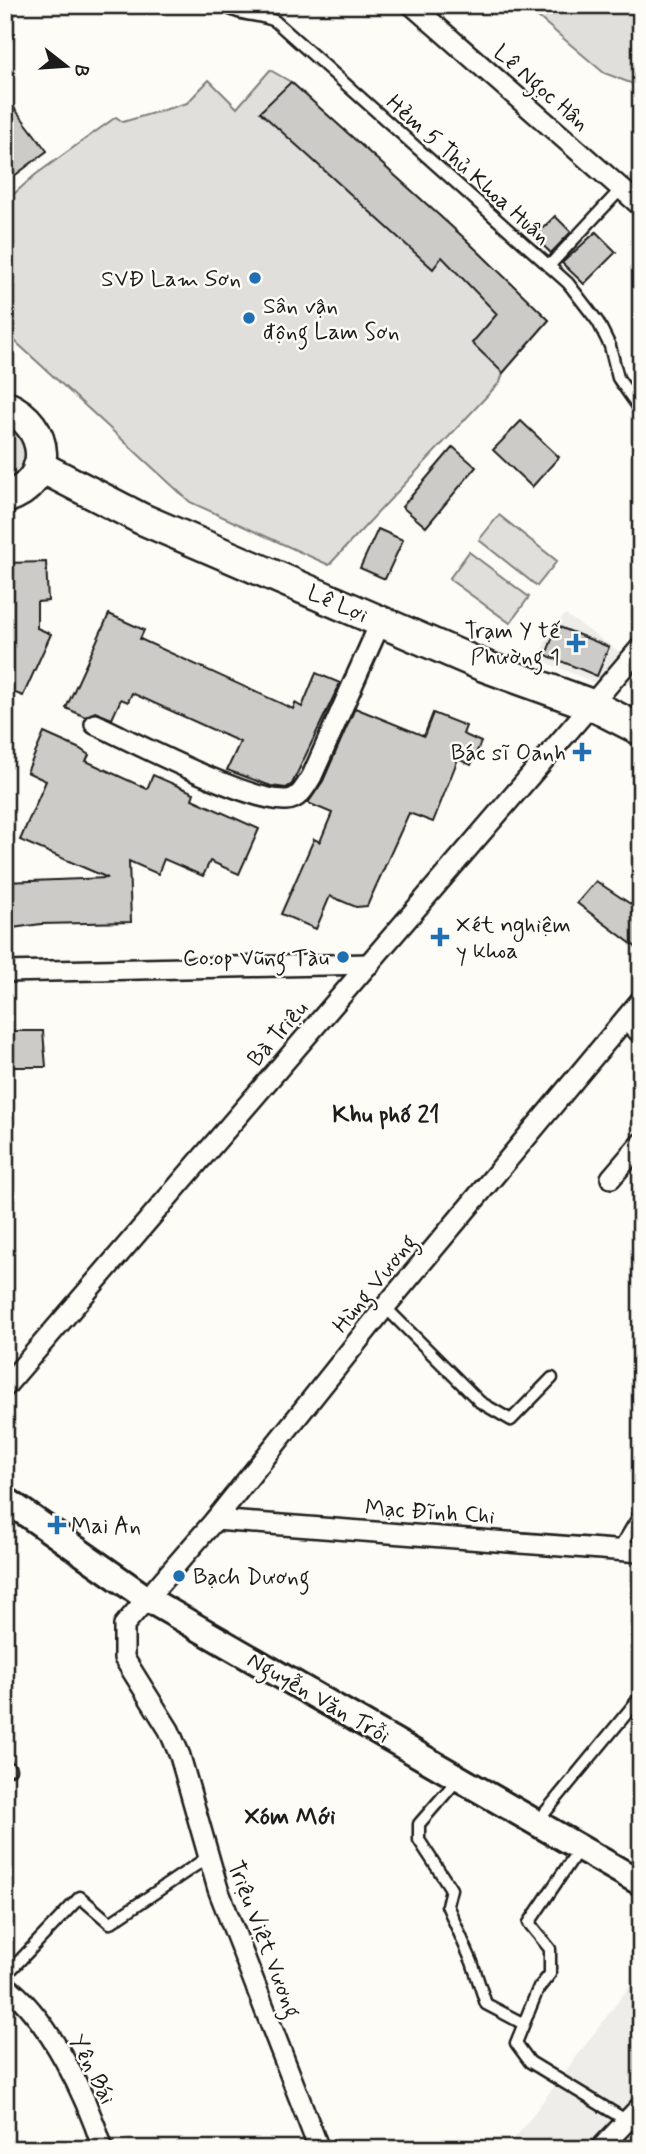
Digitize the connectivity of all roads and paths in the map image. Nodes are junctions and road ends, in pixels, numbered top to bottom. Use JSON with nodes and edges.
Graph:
{"nodes":[{"id":1,"x":224,"y":5,"type":"edge"},
{"id":2,"x":412,"y":5,"type":"edge"},
{"id":3,"x":621,"y":189,"type":"junction"},
{"id":4,"x":641,"y":206,"type":"edge"},
{"id":5,"x":549,"y":266,"type":"junction"},
{"id":6,"x":5,"y":406,"type":"edge"},
{"id":7,"x":641,"y":411,"type":"edge"},
{"id":8,"x":39,"y":466,"type":"junction"},
{"id":9,"x":5,"y":498,"type":"edge"},
{"id":10,"x":381,"y":621,"type":"junction"},
{"id":11,"x":641,"y":647,"type":"edge"},
{"id":12,"x":592,"y":705,"type":"junction"},
{"id":13,"x":95,"y":724,"type":"dead end"},
{"id":14,"x":641,"y":730,"type":"edge"},
{"id":15,"x":370,"y":964,"type":"junction"},
{"id":16,"x":5,"y":972,"type":"edge"},
{"id":17,"x":641,"y":1000,"type":"edge"},
{"id":18,"x":626,"y":1018,"type":"junction"},
{"id":19,"x":641,"y":1034,"type":"edge"},
{"id":20,"x":641,"y":1143,"type":"edge"},
{"id":21,"x":611,"y":1178,"type":"dead end"},
{"id":22,"x":385,"y":1307,"type":"junction"},
{"id":23,"x":552,"y":1378,"type":"dead end"},
{"id":24,"x":5,"y":1387,"type":"edge"},
{"id":25,"x":5,"y":1499,"type":"edge"},
{"id":26,"x":641,"y":1512,"type":"edge"},
{"id":27,"x":215,"y":1520,"type":"junction"},
{"id":28,"x":619,"y":1549,"type":"junction"},
{"id":29,"x":641,"y":1552,"type":"edge"},
{"id":30,"x":146,"y":1598,"type":"junction"},
{"id":31,"x":641,"y":1696,"type":"edge"},
{"id":32,"x":459,"y":1778,"type":"junction"},
{"id":33,"x":537,"y":1822,"type":"junction"},
{"id":34,"x":580,"y":1848,"type":"junction"},
{"id":35,"x":208,"y":1857,"type":"junction"},
{"id":36,"x":641,"y":1883,"type":"edge"},
{"id":37,"x":5,"y":1976,"type":"edge"},
{"id":38,"x":5,"y":1985,"type":"edge"},
{"id":39,"x":522,"y":2023,"type":"junction"},
{"id":40,"x":637,"y":2119,"type":"edge"},
{"id":41,"x":103,"y":2149,"type":"edge"},
{"id":42,"x":319,"y":2149,"type":"edge"},
{"id":43,"x":600,"y":2149,"type":"edge"}],
"edges":[{"from":1,"to":5,"type":"lane","name":"Hẻm 5 Thủ Khoa Huân"},
{"from":2,"to":3,"type":"street","name":"Lê Ngọc Hân"},
{"from":3,"to":4,"type":"street","name":"Lê Ngọc Hân"},
{"from":3,"to":5,"type":"lane"},
{"from":5,"to":7,"type":"lane","name":"Hẻm 5 Thủ Khoa Huân"},
{"from":6,"to":8,"type":"main road"},
{"from":8,"to":9,"type":"main road"},
{"from":8,"to":10,"type":"main road","name":"Lê Lợi"},
{"from":10,"to":12,"type":"main road","name":"Lê Lợi"},
{"from":10,"to":13,"type":"street"},
{"from":11,"to":12,"type":"street","name":"Bà Triệu"},
{"from":12,"to":14,"type":"main road","name":"Lê Lợi"},
{"from":12,"to":15,"type":"street","name":"Bà Triệu"},
{"from":15,"to":16,"type":"street"},
{"from":15,"to":24,"type":"street","name":"Bà Triệu"},
{"from":17,"to":18,"type":"street","name":"Hùng Vương"},
{"from":18,"to":19,"type":"street"},
{"from":18,"to":22,"type":"street","name":"Hùng Vương"},
{"from":20,"to":21,"type":"street"},
{"from":22,"to":23,"type":"lane"},
{"from":22,"to":27,"type":"street","name":"Hùng Vương"},
{"from":25,"to":30,"type":"street","name":"Nguyễn Văn Trỗi"},
{"from":26,"to":28,"type":"lane"},
{"from":27,"to":28,"type":"street","name":"Mạc Đĩnh Chi"},
{"from":27,"to":30,"type":"street","name":"Hùng Vương"},
{"from":28,"to":29,"type":"street","name":"Mạc Đĩnh Chi"},
{"from":30,"to":32,"type":"street","name":"Nguyễn Văn Trỗi"},
{"from":30,"to":35,"type":"street","name":"Triệu Việt Vương"},
{"from":31,"to":33,"type":"lane"},
{"from":32,"to":33,"type":"street","name":"Nguyễn Văn Trỗi"},
{"from":32,"to":39,"type":"lane"},
{"from":33,"to":34,"type":"street","name":"Nguyễn Văn Trỗi"},
{"from":34,"to":36,"type":"street","name":"Nguyễn Văn Trỗi"},
{"from":34,"to":39,"type":"lane"},
{"from":35,"to":37,"type":"lane"},
{"from":35,"to":42,"type":"street","name":"Triệu Việt Vương"},
{"from":38,"to":41,"type":"street","name":"Yên Bái"},
{"from":39,"to":40,"type":"lane"},
{"from":40,"to":43,"type":"street"}]}
